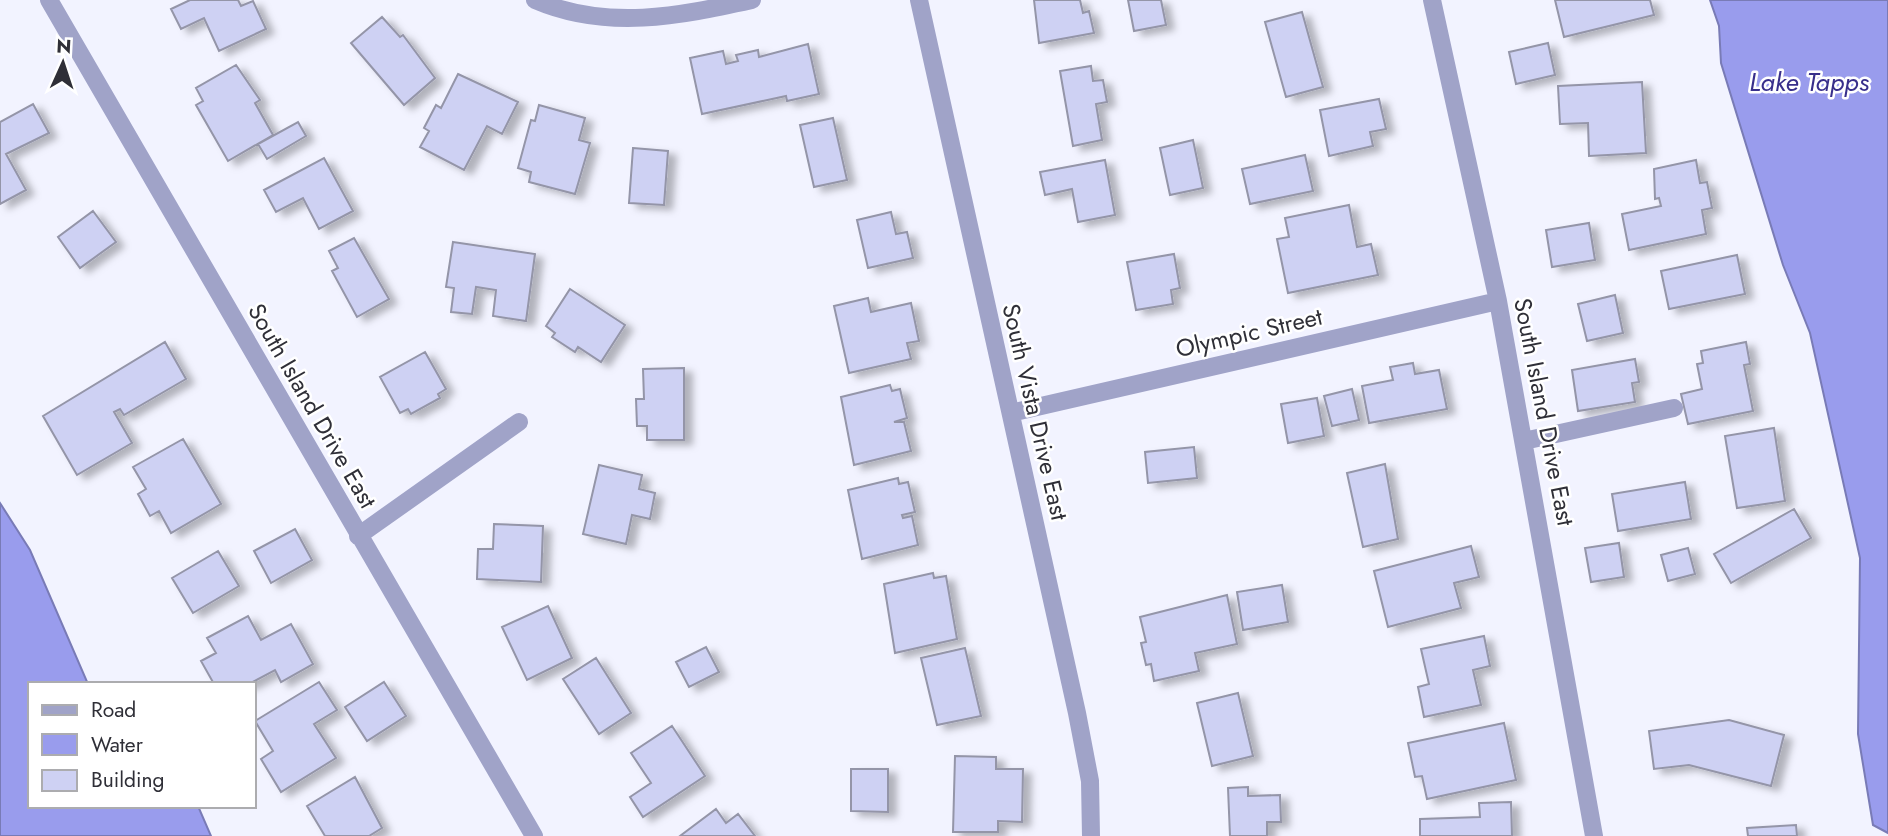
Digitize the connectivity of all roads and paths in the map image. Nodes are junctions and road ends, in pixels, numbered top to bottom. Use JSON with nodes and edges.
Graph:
{"nodes":[{"id":1,"x":49,"y":0,"type":"edge"},
{"id":2,"x":535,"y":0,"type":"edge"},
{"id":3,"x":752,"y":0,"type":"edge"},
{"id":4,"x":919,"y":0,"type":"edge"},
{"id":5,"x":1432,"y":0,"type":"edge"},
{"id":6,"x":1498,"y":301,"type":"junction"},
{"id":7,"x":1674,"y":408,"type":"dead end"},
{"id":8,"x":1011,"y":413,"type":"junction"},
{"id":9,"x":519,"y":422,"type":"dead end"},
{"id":10,"x":1524,"y":441,"type":"junction"},
{"id":11,"x":358,"y":536,"type":"junction"},
{"id":12,"x":534,"y":836,"type":"edge"},
{"id":13,"x":1091,"y":836,"type":"edge"},
{"id":14,"x":1594,"y":836,"type":"edge"}],
"edges":[{"from":1,"to":11,"type":"street","name":"South Island Drive East"},
{"from":2,"to":3,"type":"street"},
{"from":4,"to":8,"type":"street","name":"South Vista Drive East"},
{"from":5,"to":6,"type":"street","name":"South Island Drive East"},
{"from":6,"to":8,"type":"street","name":"Olympic Street"},
{"from":6,"to":10,"type":"street","name":"South Island Drive East"},
{"from":7,"to":10,"type":"street"},
{"from":8,"to":13,"type":"street","name":"South Vista Drive East"},
{"from":9,"to":11,"type":"street"},
{"from":10,"to":14,"type":"street","name":"South Island Drive East"},
{"from":11,"to":12,"type":"street","name":"South Island Drive East"}]}
